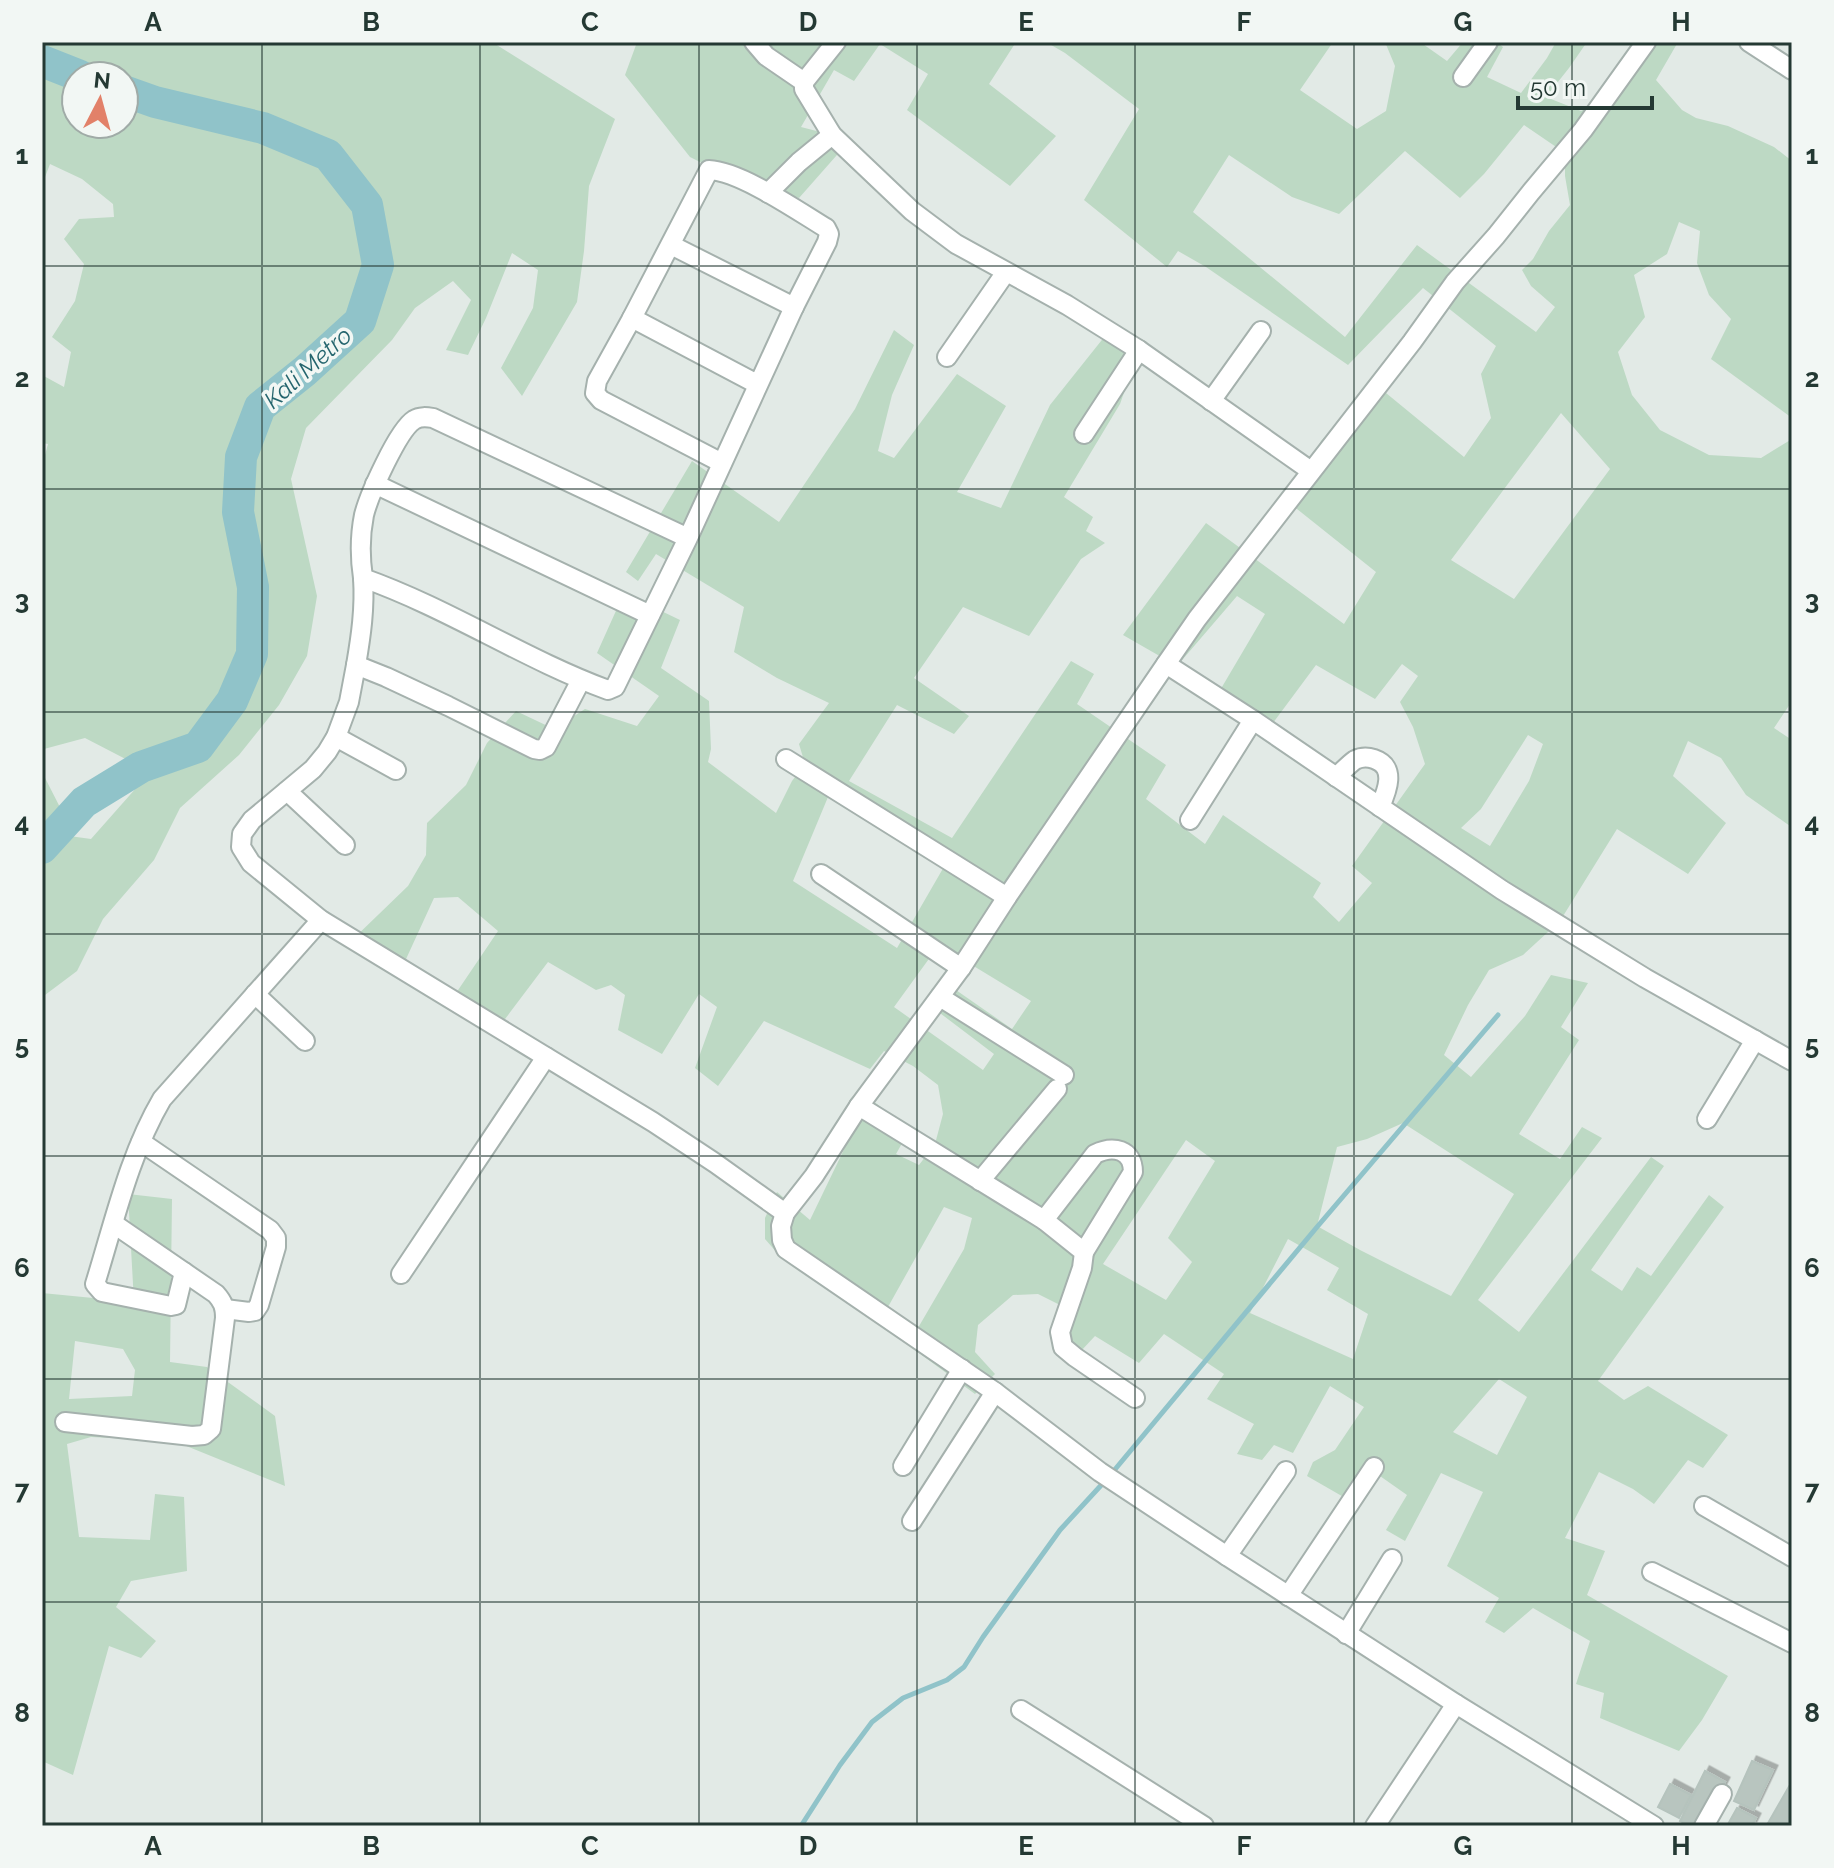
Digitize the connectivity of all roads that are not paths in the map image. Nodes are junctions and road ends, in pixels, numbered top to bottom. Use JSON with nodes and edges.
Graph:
{"nodes":[{"id":1,"x":754,"y":42,"type":"edge"},
{"id":2,"x":836,"y":42,"type":"edge"},
{"id":3,"x":1488,"y":42,"type":"edge"},
{"id":4,"x":1646,"y":42,"type":"edge"},
{"id":5,"x":1749,"y":42,"type":"edge"},
{"id":6,"x":1791,"y":66,"type":"edge"},
{"id":7,"x":1463,"y":77,"type":"dead end"},
{"id":8,"x":804,"y":82,"type":"junction"},
{"id":9,"x":832,"y":135,"type":"junction"},
{"id":10,"x":768,"y":193,"type":"junction"},
{"id":11,"x":671,"y":245,"type":"junction"},
{"id":12,"x":1006,"y":272,"type":"junction"},
{"id":13,"x":794,"y":307,"type":"junction"},
{"id":14,"x":632,"y":318,"type":"junction"},
{"id":15,"x":1261,"y":331,"type":"dead end"},
{"id":16,"x":1139,"y":350,"type":"junction"},
{"id":17,"x":947,"y":357,"type":"dead end"},
{"id":18,"x":757,"y":384,"type":"junction"},
{"id":19,"x":1211,"y":401,"type":"junction"},
{"id":20,"x":1084,"y":434,"type":"dead end"},
{"id":21,"x":722,"y":463,"type":"junction"},
{"id":22,"x":1311,"y":471,"type":"junction"},
{"id":23,"x":375,"y":484,"type":"junction"},
{"id":24,"x":688,"y":538,"type":"junction"},
{"id":25,"x":363,"y":578,"type":"junction"},
{"id":26,"x":650,"y":615,"type":"junction"},
{"id":27,"x":1166,"y":664,"type":"junction"},
{"id":28,"x":356,"y":665,"type":"junction"},
{"id":29,"x":581,"y":680,"type":"junction"},
{"id":30,"x":1253,"y":720,"type":"junction"},
{"id":31,"x":336,"y":737,"type":"junction"},
{"id":32,"x":786,"y":759,"type":"dead end"},
{"id":33,"x":396,"y":770,"type":"dead end"},
{"id":34,"x":1336,"y":777,"type":"junction"},
{"id":35,"x":287,"y":791,"type":"junction"},
{"id":36,"x":1380,"y":807,"type":"junction"},
{"id":37,"x":1190,"y":820,"type":"dead end"},
{"id":38,"x":345,"y":845,"type":"dead end"},
{"id":39,"x":821,"y":874,"type":"dead end"},
{"id":40,"x":1007,"y":897,"type":"junction"},
{"id":41,"x":321,"y":920,"type":"junction"},
{"id":42,"x":961,"y":968,"type":"junction"},
{"id":43,"x":255,"y":994,"type":"junction"},
{"id":44,"x":940,"y":997,"type":"junction"},
{"id":45,"x":1755,"y":1040,"type":"junction"},
{"id":46,"x":305,"y":1041,"type":"dead end"},
{"id":47,"x":546,"y":1057,"type":"junction"},
{"id":48,"x":1792,"y":1061,"type":"edge"},
{"id":49,"x":859,"y":1106,"type":"junction"},
{"id":50,"x":1707,"y":1119,"type":"dead end"},
{"id":51,"x":141,"y":1142,"type":"junction"},
{"id":52,"x":980,"y":1181,"type":"junction"},
{"id":53,"x":785,"y":1213,"type":"junction"},
{"id":54,"x":1044,"y":1220,"type":"junction"},
{"id":55,"x":114,"y":1224,"type":"junction"},
{"id":56,"x":1084,"y":1252,"type":"junction"},
{"id":57,"x":184,"y":1272,"type":"junction"},
{"id":58,"x":401,"y":1274,"type":"dead end"},
{"id":59,"x":225,"y":1309,"type":"junction"},
{"id":60,"x":962,"y":1369,"type":"junction"},
{"id":61,"x":995,"y":1392,"type":"junction"},
{"id":62,"x":1135,"y":1398,"type":"dead end"},
{"id":63,"x":65,"y":1422,"type":"dead end"},
{"id":64,"x":903,"y":1466,"type":"dead end"},
{"id":65,"x":1374,"y":1467,"type":"dead end"},
{"id":66,"x":1286,"y":1471,"type":"dead end"},
{"id":67,"x":1704,"y":1506,"type":"dead end"},
{"id":68,"x":912,"y":1521,"type":"dead end"},
{"id":69,"x":1227,"y":1556,"type":"junction"},
{"id":70,"x":1792,"y":1557,"type":"edge"},
{"id":71,"x":1392,"y":1559,"type":"dead end"},
{"id":72,"x":1652,"y":1572,"type":"dead end"},
{"id":73,"x":1288,"y":1596,"type":"junction"},
{"id":74,"x":1346,"y":1634,"type":"junction"},
{"id":75,"x":1792,"y":1643,"type":"edge"},
{"id":76,"x":1456,"y":1704,"type":"junction"},
{"id":77,"x":1021,"y":1710,"type":"dead end"},
{"id":78,"x":1722,"y":1794,"type":"dead end"},
{"id":79,"x":1204,"y":1826,"type":"edge"},
{"id":80,"x":1375,"y":1826,"type":"edge"},
{"id":81,"x":1654,"y":1826,"type":"edge"},
{"id":82,"x":1704,"y":1826,"type":"edge"}],
"edges":[{"from":1,"to":8,"type":"street"},
{"from":2,"to":8,"type":"street"},
{"from":3,"to":7,"type":"street"},
{"from":4,"to":22,"type":"street"},
{"from":5,"to":6,"type":"street"},
{"from":8,"to":9,"type":"street"},
{"from":9,"to":10,"type":"street"},
{"from":9,"to":12,"type":"street"},
{"from":10,"to":11,"type":"street"},
{"from":10,"to":13,"type":"street"},
{"from":11,"to":13,"type":"street"},
{"from":11,"to":14,"type":"street"},
{"from":12,"to":16,"type":"street"},
{"from":12,"to":17,"type":"street"},
{"from":13,"to":18,"type":"street"},
{"from":14,"to":18,"type":"street"},
{"from":14,"to":21,"type":"street"},
{"from":15,"to":19,"type":"street"},
{"from":16,"to":19,"type":"street"},
{"from":16,"to":20,"type":"street"},
{"from":18,"to":21,"type":"street"},
{"from":19,"to":22,"type":"street"},
{"from":21,"to":24,"type":"street"},
{"from":22,"to":27,"type":"street"},
{"from":23,"to":24,"type":"street"},
{"from":23,"to":25,"type":"street"},
{"from":23,"to":26,"type":"street"},
{"from":24,"to":26,"type":"street"},
{"from":25,"to":28,"type":"street"},
{"from":25,"to":29,"type":"street"},
{"from":26,"to":29,"type":"street"},
{"from":27,"to":30,"type":"street"},
{"from":27,"to":40,"type":"street"},
{"from":28,"to":29,"type":"street"},
{"from":28,"to":31,"type":"street"},
{"from":30,"to":34,"type":"street"},
{"from":30,"to":37,"type":"street"},
{"from":31,"to":33,"type":"street"},
{"from":31,"to":35,"type":"street"},
{"from":32,"to":40,"type":"street"},
{"from":34,"to":36,"type":"street"},
{"from":34,"to":36,"type":"street"},
{"from":35,"to":38,"type":"street"},
{"from":35,"to":41,"type":"street"},
{"from":36,"to":45,"type":"street"},
{"from":39,"to":42,"type":"street"},
{"from":40,"to":42,"type":"street"},
{"from":41,"to":43,"type":"street"},
{"from":41,"to":47,"type":"street"},
{"from":42,"to":44,"type":"street"},
{"from":43,"to":46,"type":"street"},
{"from":43,"to":51,"type":"street"},
{"from":44,"to":49,"type":"street"},
{"from":44,"to":52,"type":"street"},
{"from":45,"to":48,"type":"street"},
{"from":45,"to":50,"type":"street"},
{"from":47,"to":53,"type":"street"},
{"from":47,"to":58,"type":"street"},
{"from":49,"to":52,"type":"street"},
{"from":49,"to":53,"type":"street"},
{"from":51,"to":55,"type":"street"},
{"from":51,"to":59,"type":"street"},
{"from":52,"to":54,"type":"street"},
{"from":53,"to":60,"type":"street"},
{"from":54,"to":56,"type":"street"},
{"from":54,"to":56,"type":"street"},
{"from":55,"to":57,"type":"street"},
{"from":55,"to":57,"type":"street"},
{"from":56,"to":62,"type":"street"},
{"from":57,"to":59,"type":"street"},
{"from":59,"to":63,"type":"street"},
{"from":60,"to":61,"type":"street"},
{"from":60,"to":64,"type":"street"},
{"from":61,"to":68,"type":"street"},
{"from":61,"to":69,"type":"street"},
{"from":65,"to":73,"type":"street"},
{"from":66,"to":69,"type":"street"},
{"from":67,"to":70,"type":"street"},
{"from":69,"to":73,"type":"street"},
{"from":71,"to":74,"type":"street"},
{"from":72,"to":75,"type":"street"},
{"from":73,"to":74,"type":"street"},
{"from":74,"to":76,"type":"street"},
{"from":76,"to":80,"type":"street"},
{"from":76,"to":81,"type":"street"},
{"from":77,"to":79,"type":"street"},
{"from":78,"to":82,"type":"street"}]}
